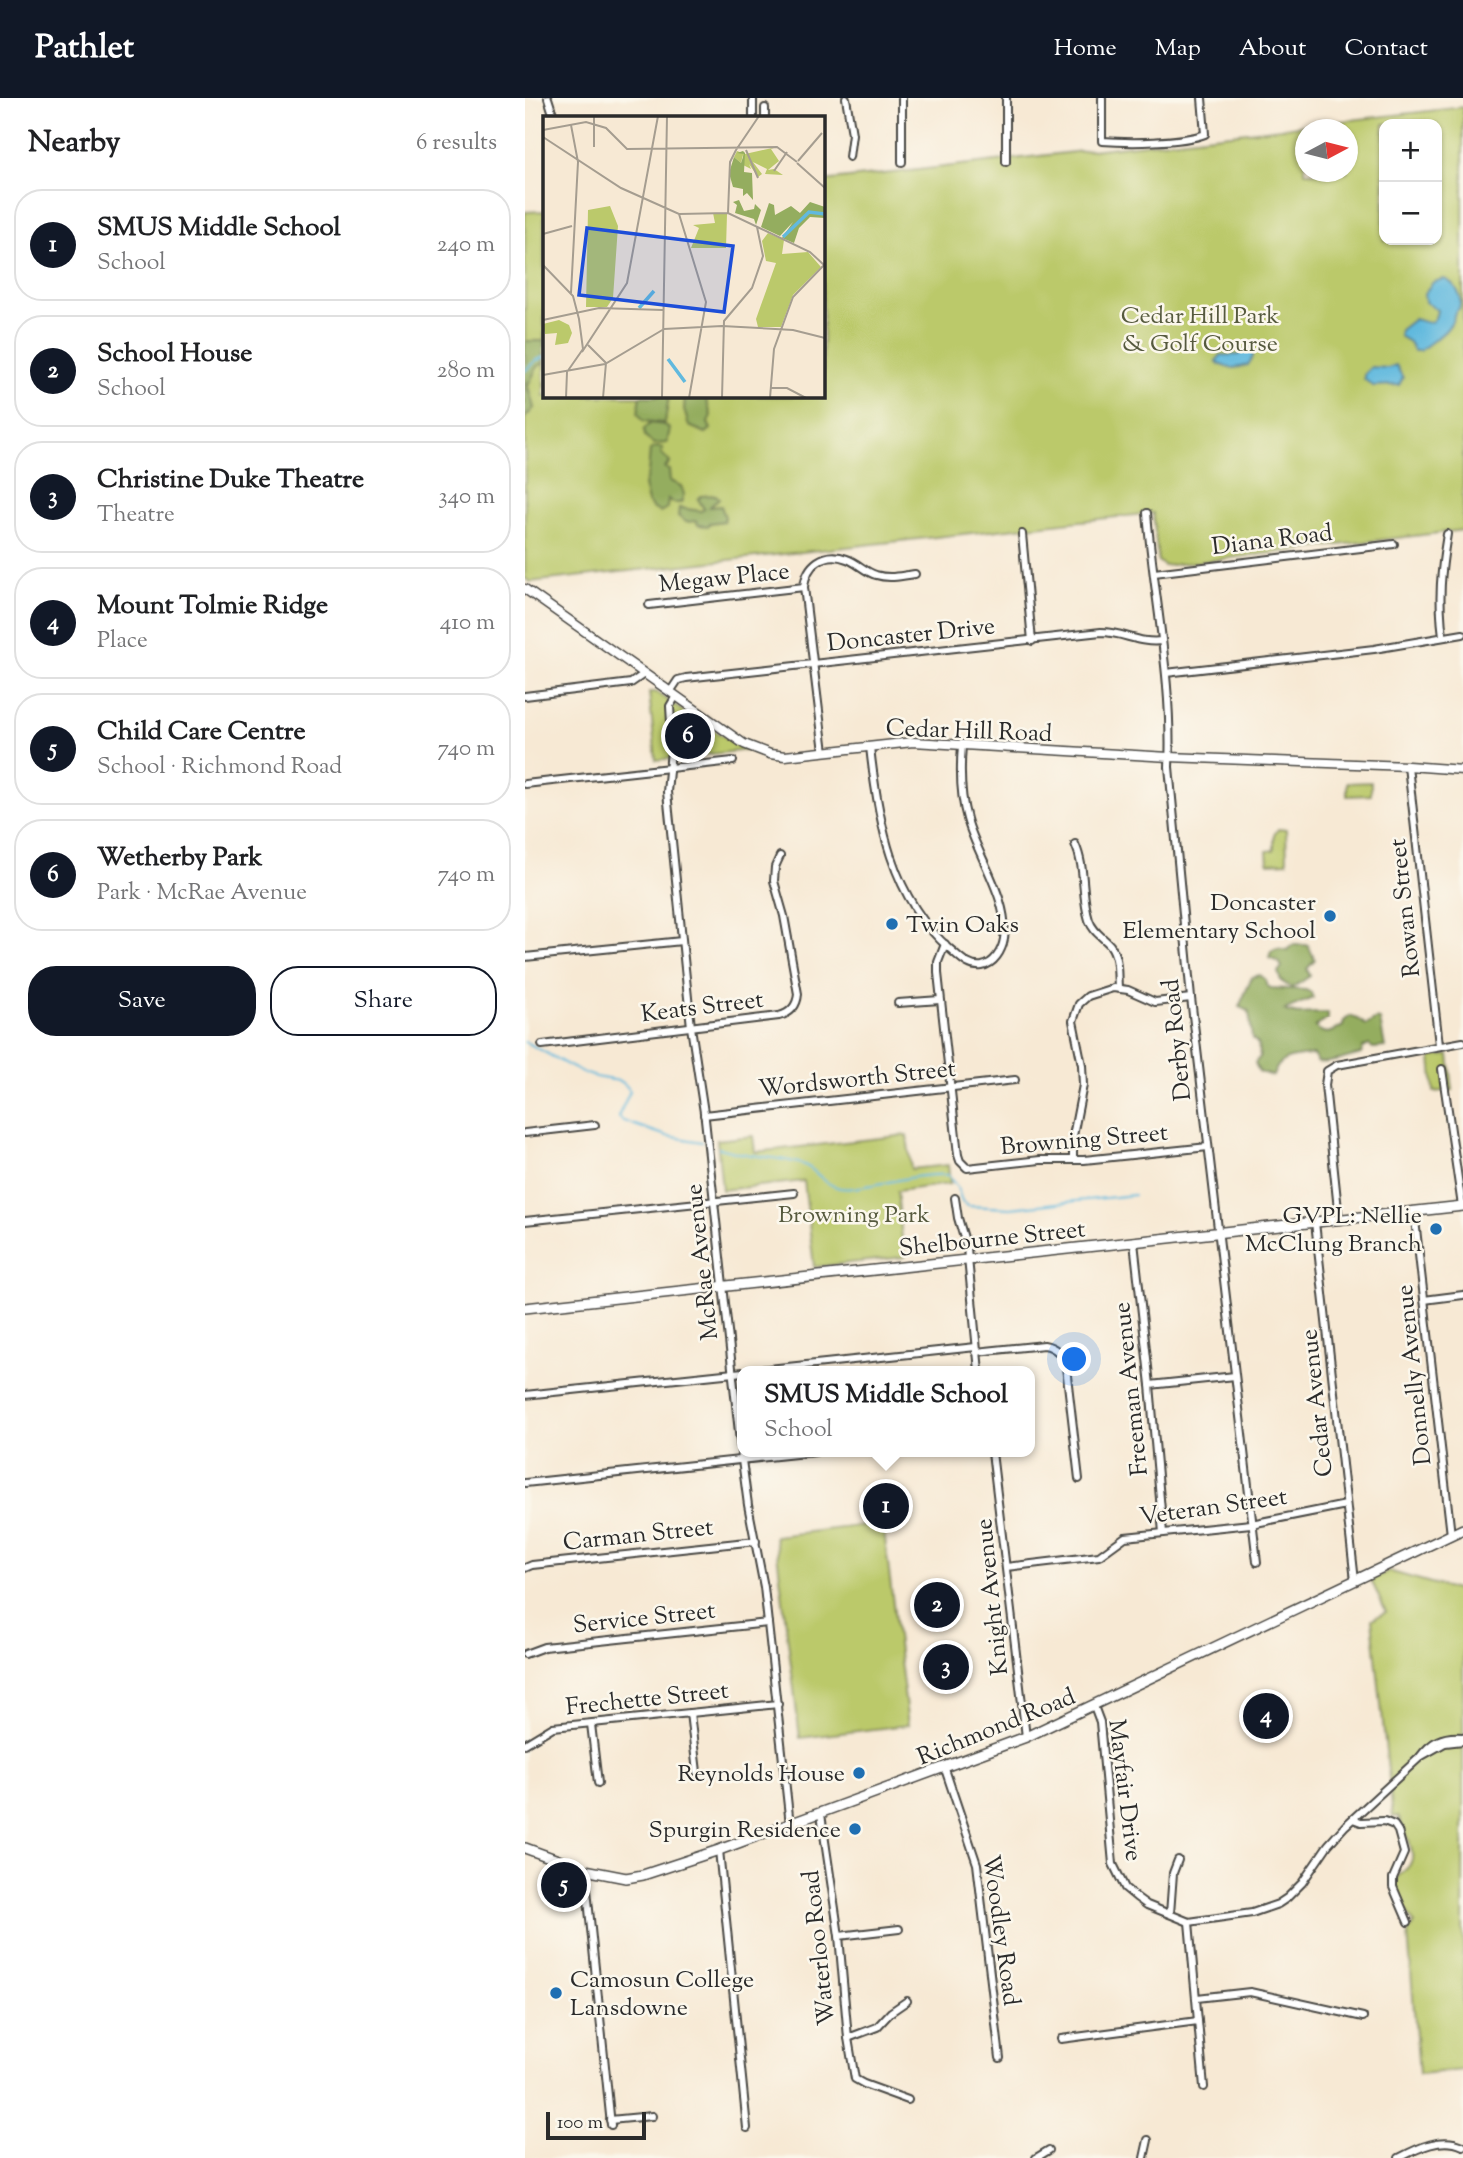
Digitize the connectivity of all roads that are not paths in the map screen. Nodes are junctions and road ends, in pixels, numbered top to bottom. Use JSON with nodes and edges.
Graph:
{"nodes":[{"id":1,"x":548,"y":98,"type":"edge"},
{"id":2,"x":754,"y":98,"type":"edge"},
{"id":3,"x":846,"y":98,"type":"edge"},
{"id":4,"x":902,"y":98,"type":"edge"},
{"id":5,"x":1006,"y":98,"type":"edge"},
{"id":6,"x":1102,"y":98,"type":"edge"},
{"id":7,"x":1202,"y":98,"type":"edge"},
{"id":8,"x":765,"y":108,"type":"dead end"},
{"id":9,"x":554,"y":116,"type":"edge"},
{"id":10,"x":753,"y":116,"type":"edge"},
{"id":11,"x":765,"y":116,"type":"edge"},
{"id":12,"x":849,"y":157,"type":"dead end"},
{"id":13,"x":902,"y":162,"type":"dead end"},
{"id":14,"x":1006,"y":162,"type":"dead end"},
{"id":15,"x":1147,"y":513,"type":"dead end"},
{"id":16,"x":1022,"y":534,"type":"dead end"},
{"id":17,"x":1447,"y":534,"type":"dead end"},
{"id":18,"x":1394,"y":544,"type":"dead end"},
{"id":19,"x":1154,"y":573,"type":"junction"},
{"id":20,"x":915,"y":574,"type":"dead end"},
{"id":21,"x":804,"y":587,"type":"junction"},
{"id":22,"x":525,"y":590,"type":"edge"},
{"id":23,"x":649,"y":605,"type":"dead end"},
{"id":24,"x":1463,"y":634,"type":"edge"},
{"id":25,"x":1443,"y":636,"type":"junction"},
{"id":26,"x":1032,"y":641,"type":"junction"},
{"id":27,"x":1162,"y":641,"type":"junction"},
{"id":28,"x":813,"y":663,"type":"junction"},
{"id":29,"x":1165,"y":673,"type":"junction"},
{"id":30,"x":644,"y":674,"type":"junction"},
{"id":31,"x":673,"y":694,"type":"junction"},
{"id":32,"x":525,"y":696,"type":"edge"},
{"id":33,"x":962,"y":745,"type":"junction"},
{"id":34,"x":870,"y":747,"type":"junction"},
{"id":35,"x":824,"y":752,"type":"junction"},
{"id":36,"x":1169,"y":757,"type":"junction"},
{"id":37,"x":733,"y":761,"type":"dead end"},
{"id":38,"x":1408,"y":766,"type":"junction"},
{"id":39,"x":668,"y":769,"type":"junction"},
{"id":40,"x":1463,"y":770,"type":"edge"},
{"id":41,"x":525,"y":785,"type":"edge"},
{"id":42,"x":1075,"y":844,"type":"dead end"},
{"id":43,"x":780,"y":856,"type":"dead end"},
{"id":44,"x":682,"y":940,"type":"junction"},
{"id":45,"x":945,"y":944,"type":"junction"},
{"id":46,"x":525,"y":957,"type":"edge"},
{"id":47,"x":1118,"y":988,"type":"junction"},
{"id":48,"x":1191,"y":998,"type":"junction"},
{"id":49,"x":940,"y":1000,"type":"junction"},
{"id":50,"x":898,"y":1003,"type":"dead end"},
{"id":51,"x":691,"y":1027,"type":"junction"},
{"id":52,"x":1463,"y":1042,"type":"edge"},
{"id":53,"x":542,"y":1045,"type":"dead end"},
{"id":54,"x":1439,"y":1045,"type":"junction"},
{"id":55,"x":1443,"y":1069,"type":"dead end"},
{"id":56,"x":1015,"y":1080,"type":"dead end"},
{"id":57,"x":950,"y":1087,"type":"junction"},
{"id":58,"x":704,"y":1115,"type":"junction"},
{"id":59,"x":595,"y":1125,"type":"dead end"},
{"id":60,"x":525,"y":1133,"type":"edge"},
{"id":61,"x":1208,"y":1147,"type":"junction"},
{"id":62,"x":1073,"y":1160,"type":"junction"},
{"id":63,"x":794,"y":1193,"type":"dead end"},
{"id":64,"x":955,"y":1198,"type":"dead end"},
{"id":65,"x":714,"y":1201,"type":"junction"},
{"id":66,"x":1463,"y":1206,"type":"edge"},
{"id":67,"x":1414,"y":1211,"type":"junction"},
{"id":68,"x":1339,"y":1219,"type":"junction"},
{"id":69,"x":525,"y":1221,"type":"edge"},
{"id":70,"x":1315,"y":1222,"type":"junction"},
{"id":71,"x":1218,"y":1232,"type":"junction"},
{"id":72,"x":1134,"y":1242,"type":"junction"},
{"id":73,"x":968,"y":1259,"type":"junction"},
{"id":74,"x":723,"y":1286,"type":"junction"},
{"id":75,"x":1463,"y":1295,"type":"edge"},
{"id":76,"x":1424,"y":1300,"type":"junction"},
{"id":77,"x":525,"y":1308,"type":"edge"},
{"id":78,"x":976,"y":1350,"type":"junction"},
{"id":79,"x":805,"y":1366,"type":"edge"},
{"id":80,"x":978,"y":1366,"type":"edge"},
{"id":81,"x":733,"y":1373,"type":"junction"},
{"id":82,"x":737,"y":1373,"type":"edge"},
{"id":83,"x":1235,"y":1376,"type":"junction"},
{"id":84,"x":1150,"y":1385,"type":"junction"},
{"id":85,"x":525,"y":1395,"type":"edge"},
{"id":86,"x":737,"y":1412,"type":"edge"},
{"id":87,"x":742,"y":1457,"type":"edge"},
{"id":88,"x":769,"y":1457,"type":"edge"},
{"id":89,"x":993,"y":1457,"type":"edge"},
{"id":90,"x":742,"y":1460,"type":"junction"},
{"id":91,"x":1079,"y":1479,"type":"dead end"},
{"id":92,"x":525,"y":1483,"type":"edge"},
{"id":93,"x":1346,"y":1505,"type":"junction"},
{"id":94,"x":1251,"y":1524,"type":"junction"},
{"id":95,"x":1463,"y":1530,"type":"edge"},
{"id":96,"x":1163,"y":1533,"type":"junction"},
{"id":97,"x":1451,"y":1535,"type":"junction"},
{"id":98,"x":756,"y":1541,"type":"junction"},
{"id":99,"x":1257,"y":1562,"type":"dead end"},
{"id":100,"x":1006,"y":1567,"type":"junction"},
{"id":101,"x":525,"y":1568,"type":"edge"},
{"id":102,"x":1355,"y":1581,"type":"junction"},
{"id":103,"x":768,"y":1623,"type":"junction"},
{"id":104,"x":525,"y":1654,"type":"edge"},
{"id":105,"x":778,"y":1704,"type":"junction"},
{"id":106,"x":1094,"y":1706,"type":"junction"},
{"id":107,"x":690,"y":1713,"type":"junction"},
{"id":108,"x":591,"y":1724,"type":"junction"},
{"id":109,"x":1026,"y":1737,"type":"junction"},
{"id":110,"x":1463,"y":1739,"type":"edge"},
{"id":111,"x":525,"y":1744,"type":"edge"},
{"id":112,"x":945,"y":1769,"type":"junction"},
{"id":113,"x":697,"y":1773,"type":"dead end"},
{"id":114,"x":598,"y":1783,"type":"dead end"},
{"id":115,"x":821,"y":1814,"type":"junction"},
{"id":116,"x":1353,"y":1819,"type":"junction"},
{"id":117,"x":790,"y":1825,"type":"junction"},
{"id":118,"x":525,"y":1848,"type":"edge"},
{"id":119,"x":719,"y":1850,"type":"junction"},
{"id":120,"x":1178,"y":1860,"type":"dead end"},
{"id":121,"x":585,"y":1870,"type":"junction"},
{"id":122,"x":1170,"y":1914,"type":"junction"},
{"id":123,"x":1189,"y":1922,"type":"junction"},
{"id":124,"x":1408,"y":1922,"type":"dead end"},
{"id":125,"x":899,"y":1929,"type":"dead end"},
{"id":126,"x":839,"y":1936,"type":"junction"},
{"id":127,"x":1197,"y":1998,"type":"junction"},
{"id":128,"x":907,"y":2001,"type":"dead end"},
{"id":129,"x":1363,"y":2017,"type":"dead end"},
{"id":130,"x":1198,"y":2021,"type":"junction"},
{"id":131,"x":848,"y":2038,"type":"junction"},
{"id":132,"x":1061,"y":2039,"type":"dead end"},
{"id":133,"x":1000,"y":2058,"type":"dead end"},
{"id":134,"x":1203,"y":2087,"type":"dead end"},
{"id":135,"x":908,"y":2101,"type":"dead end"},
{"id":136,"x":652,"y":2116,"type":"dead end"},
{"id":137,"x":747,"y":2128,"type":"dead end"},
{"id":138,"x":1148,"y":2140,"type":"dead end"},
{"id":139,"x":1463,"y":2146,"type":"edge"},
{"id":140,"x":1049,"y":2150,"type":"dead end"},
{"id":141,"x":1037,"y":2158,"type":"edge"},
{"id":142,"x":1144,"y":2158,"type":"edge"},
{"id":143,"x":1399,"y":2158,"type":"edge"}],
"edges":[{"from":1,"to":9,"type":"street"},
{"from":2,"to":10,"type":"street"},
{"from":3,"to":12,"type":"street"},
{"from":4,"to":13,"type":"street"},
{"from":5,"to":14,"type":"street"},
{"from":6,"to":7,"type":"street"},
{"from":8,"to":11,"type":"street"},
{"from":15,"to":19,"type":"street","name":"Derby Road"},
{"from":16,"to":26,"type":"street"},
{"from":17,"to":25,"type":"street"},
{"from":18,"to":19,"type":"street","name":"Diana Road"},
{"from":19,"to":27,"type":"street","name":"Derby Road"},
{"from":20,"to":21,"type":"street"},
{"from":21,"to":23,"type":"street","name":"Megaw Place"},
{"from":21,"to":28,"type":"street"},
{"from":22,"to":30,"type":"street","name":"Cedar Hill Road"},
{"from":24,"to":25,"type":"street"},
{"from":25,"to":29,"type":"street"},
{"from":26,"to":27,"type":"street","name":"Doncaster Drive"},
{"from":26,"to":28,"type":"street","name":"Doncaster Drive"},
{"from":27,"to":29,"type":"street","name":"Derby Road"},
{"from":28,"to":31,"type":"street","name":"Doncaster Drive"},
{"from":28,"to":35,"type":"street"},
{"from":29,"to":36,"type":"street","name":"Derby Road"},
{"from":30,"to":31,"type":"street","name":"Cedar Hill Road"},
{"from":30,"to":32,"type":"street"},
{"from":31,"to":35,"type":"street","name":"Cedar Hill Road"},
{"from":31,"to":39,"type":"street","name":"McRae Avenue"},
{"from":33,"to":34,"type":"street","name":"Cedar Hill Road"},
{"from":33,"to":36,"type":"street","name":"Cedar Hill Road"},
{"from":33,"to":45,"type":"street"},
{"from":34,"to":35,"type":"street","name":"Cedar Hill Road"},
{"from":34,"to":45,"type":"street"},
{"from":36,"to":38,"type":"street","name":"Cedar Hill Road"},
{"from":36,"to":48,"type":"street","name":"Derby Road"},
{"from":37,"to":39,"type":"street"},
{"from":38,"to":40,"type":"street","name":"Cedar Hill Road"},
{"from":38,"to":54,"type":"street","name":"Rowan Street"},
{"from":39,"to":41,"type":"street"},
{"from":39,"to":44,"type":"street","name":"McRae Avenue"},
{"from":42,"to":47,"type":"street"},
{"from":43,"to":51,"type":"street","name":"Keats Street"},
{"from":44,"to":46,"type":"street"},
{"from":44,"to":51,"type":"street","name":"McRae Avenue"},
{"from":45,"to":49,"type":"street"},
{"from":47,"to":48,"type":"street"},
{"from":47,"to":62,"type":"street"},
{"from":48,"to":61,"type":"street","name":"Derby Road"},
{"from":49,"to":50,"type":"street"},
{"from":49,"to":57,"type":"street"},
{"from":51,"to":53,"type":"street","name":"Keats Street"},
{"from":51,"to":58,"type":"street","name":"McRae Avenue"},
{"from":52,"to":54,"type":"street"},
{"from":54,"to":68,"type":"street"},
{"from":55,"to":66,"type":"street"},
{"from":56,"to":57,"type":"street","name":"Wordsworth Street"},
{"from":57,"to":58,"type":"street","name":"Wordsworth Street"},
{"from":57,"to":62,"type":"street","name":"Browning Street"},
{"from":58,"to":65,"type":"street","name":"McRae Avenue"},
{"from":59,"to":60,"type":"street"},
{"from":61,"to":62,"type":"street","name":"Browning Street"},
{"from":61,"to":71,"type":"street","name":"Derby Road"},
{"from":63,"to":65,"type":"street"},
{"from":64,"to":73,"type":"street"},
{"from":65,"to":69,"type":"street"},
{"from":65,"to":74,"type":"street","name":"McRae Avenue"},
{"from":66,"to":67,"type":"main road","name":"Shelbourne Street"},
{"from":67,"to":68,"type":"main road","name":"Shelbourne Street"},
{"from":67,"to":76,"type":"street","name":"Donnelly Avenue"},
{"from":68,"to":70,"type":"main road","name":"Shelbourne Street"},
{"from":70,"to":71,"type":"main road","name":"Shelbourne Street"},
{"from":70,"to":93,"type":"street","name":"Cedar Avenue"},
{"from":71,"to":72,"type":"main road","name":"Shelbourne Street"},
{"from":71,"to":83,"type":"street","name":"Derby Road"},
{"from":72,"to":73,"type":"main road","name":"Shelbourne Street"},
{"from":72,"to":84,"type":"street","name":"Freeman Avenue"},
{"from":73,"to":74,"type":"main road","name":"Shelbourne Street"},
{"from":73,"to":78,"type":"street"},
{"from":74,"to":77,"type":"main road","name":"Shelbourne Street"},
{"from":74,"to":81,"type":"street","name":"McRae Avenue"},
{"from":75,"to":76,"type":"street"},
{"from":76,"to":97,"type":"street","name":"Donnelly Avenue"},
{"from":78,"to":79,"type":"street"},
{"from":78,"to":80,"type":"street"},
{"from":78,"to":91,"type":"street"},
{"from":81,"to":82,"type":"street"},
{"from":81,"to":85,"type":"street"},
{"from":81,"to":86,"type":"street","name":"McRae Avenue"},
{"from":83,"to":84,"type":"street"},
{"from":83,"to":94,"type":"street","name":"Derby Road"},
{"from":84,"to":96,"type":"street","name":"Freeman Avenue"},
{"from":87,"to":90,"type":"street","name":"McRae Avenue"},
{"from":88,"to":90,"type":"street"},
{"from":89,"to":100,"type":"street","name":"Knight Avenue"},
{"from":90,"to":92,"type":"street"},
{"from":90,"to":98,"type":"street","name":"McRae Avenue"},
{"from":93,"to":94,"type":"street","name":"Veteran Street"},
{"from":93,"to":102,"type":"street","name":"Cedar Avenue"},
{"from":94,"to":96,"type":"street","name":"Veteran Street"},
{"from":94,"to":99,"type":"street","name":"Derby Road"},
{"from":95,"to":97,"type":"main road","name":"Richmond Road"},
{"from":96,"to":100,"type":"street","name":"Veteran Street"},
{"from":97,"to":102,"type":"main road","name":"Richmond Road"},
{"from":98,"to":101,"type":"street","name":"Carman Street"},
{"from":98,"to":103,"type":"street","name":"McRae Avenue"},
{"from":100,"to":109,"type":"street","name":"Knight Avenue"},
{"from":102,"to":106,"type":"main road","name":"Richmond Road"},
{"from":103,"to":104,"type":"street","name":"Service Street"},
{"from":103,"to":105,"type":"street","name":"McRae Avenue"},
{"from":105,"to":107,"type":"street","name":"Frechette Street"},
{"from":105,"to":117,"type":"street","name":"McRae Avenue"},
{"from":106,"to":109,"type":"main road","name":"Richmond Road"},
{"from":106,"to":122,"type":"street","name":"Mayfair Drive"},
{"from":107,"to":108,"type":"street","name":"Frechette Street"},
{"from":107,"to":113,"type":"street"},
{"from":108,"to":111,"type":"street","name":"Frechette Street"},
{"from":108,"to":114,"type":"street"},
{"from":109,"to":112,"type":"main road","name":"Richmond Road"},
{"from":110,"to":116,"type":"street"},
{"from":112,"to":115,"type":"main road","name":"Richmond Road"},
{"from":112,"to":133,"type":"street","name":"Woodley Road"},
{"from":115,"to":117,"type":"main road","name":"Richmond Road"},
{"from":115,"to":126,"type":"street","name":"Waterloo Road"},
{"from":116,"to":123,"type":"street"},
{"from":116,"to":124,"type":"street"},
{"from":117,"to":119,"type":"main road","name":"Richmond Road"},
{"from":118,"to":121,"type":"main road","name":"Richmond Road"},
{"from":119,"to":121,"type":"main road","name":"Richmond Road"},
{"from":119,"to":137,"type":"street"},
{"from":120,"to":122,"type":"street"},
{"from":121,"to":136,"type":"street"},
{"from":122,"to":123,"type":"street","name":"Mayfair Drive"},
{"from":123,"to":127,"type":"street"},
{"from":125,"to":126,"type":"street"},
{"from":126,"to":131,"type":"street","name":"Waterloo Road"},
{"from":127,"to":129,"type":"street"},
{"from":127,"to":130,"type":"street"},
{"from":128,"to":131,"type":"street"},
{"from":130,"to":132,"type":"street"},
{"from":130,"to":134,"type":"street"},
{"from":131,"to":135,"type":"street","name":"Waterloo Road"},
{"from":138,"to":142,"type":"street"},
{"from":139,"to":143,"type":"street"},
{"from":140,"to":141,"type":"street"}]}
